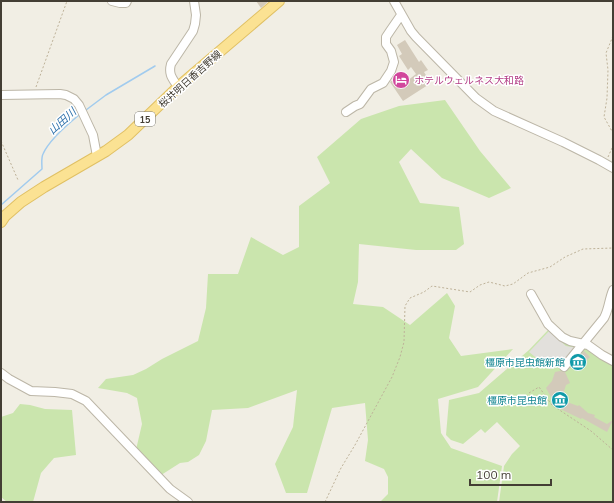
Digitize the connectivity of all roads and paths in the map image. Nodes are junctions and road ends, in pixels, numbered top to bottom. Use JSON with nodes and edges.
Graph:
{"nodes":[{"id":1,"x":67,"y":1,"type":"edge"},
{"id":2,"x":112,"y":1,"type":"edge"},
{"id":3,"x":127,"y":1,"type":"edge"},
{"id":4,"x":194,"y":1,"type":"edge"},
{"id":5,"x":279,"y":1,"type":"edge"},
{"id":6,"x":394,"y":1,"type":"edge"},
{"id":7,"x":401,"y":15,"type":"junction"},
{"id":8,"x":613,"y":36,"type":"edge"},
{"id":9,"x":178,"y":87,"type":"junction"},
{"id":10,"x":34,"y":94,"type":"junction"},
{"id":11,"x":1,"y":95,"type":"edge"},
{"id":12,"x":346,"y":112,"type":"dead end"},
{"id":13,"x":613,"y":132,"type":"edge"},
{"id":14,"x":1,"y":141,"type":"edge"},
{"id":15,"x":613,"y":146,"type":"edge"},
{"id":16,"x":97,"y":156,"type":"junction"},
{"id":17,"x":605,"y":163,"type":"junction"},
{"id":18,"x":613,"y":168,"type":"edge"},
{"id":19,"x":18,"y":180,"type":"dead end"},
{"id":20,"x":1,"y":222,"type":"edge"},
{"id":21,"x":613,"y":248,"type":"edge"},
{"id":22,"x":613,"y":290,"type":"edge"},
{"id":23,"x":531,"y":294,"type":"dead end"},
{"id":24,"x":584,"y":344,"type":"junction"},
{"id":25,"x":613,"y":361,"type":"edge"},
{"id":26,"x":564,"y":367,"type":"dead end"},
{"id":27,"x":1,"y":373,"type":"edge"},
{"id":28,"x":529,"y":393,"type":"dead end"},
{"id":29,"x":613,"y":450,"type":"edge"},
{"id":30,"x":188,"y":502,"type":"edge"},
{"id":31,"x":324,"y":502,"type":"edge"}],
"edges":[{"from":1,"to":10,"type":"path"},
{"from":2,"to":3,"type":"street"},
{"from":4,"to":9,"type":"street"},
{"from":5,"to":9,"type":"main road","name":"桜井明日香吉野線","number":"15"},
{"from":6,"to":7,"type":"street"},
{"from":7,"to":12,"type":"street"},
{"from":7,"to":17,"type":"street"},
{"from":8,"to":13,"type":"path"},
{"from":9,"to":16,"type":"main road","name":"桜井明日香吉野線","number":"15"},
{"from":10,"to":11,"type":"street"},
{"from":10,"to":16,"type":"street"},
{"from":14,"to":19,"type":"path"},
{"from":15,"to":17,"type":"path"},
{"from":16,"to":20,"type":"main road","name":"桜井明日香吉野線","number":"15"},
{"from":17,"to":18,"type":"street"},
{"from":21,"to":31,"type":"path"},
{"from":22,"to":24,"type":"street"},
{"from":23,"to":24,"type":"street"},
{"from":24,"to":25,"type":"street"},
{"from":24,"to":26,"type":"street"},
{"from":27,"to":30,"type":"street"},
{"from":28,"to":29,"type":"path"}]}
